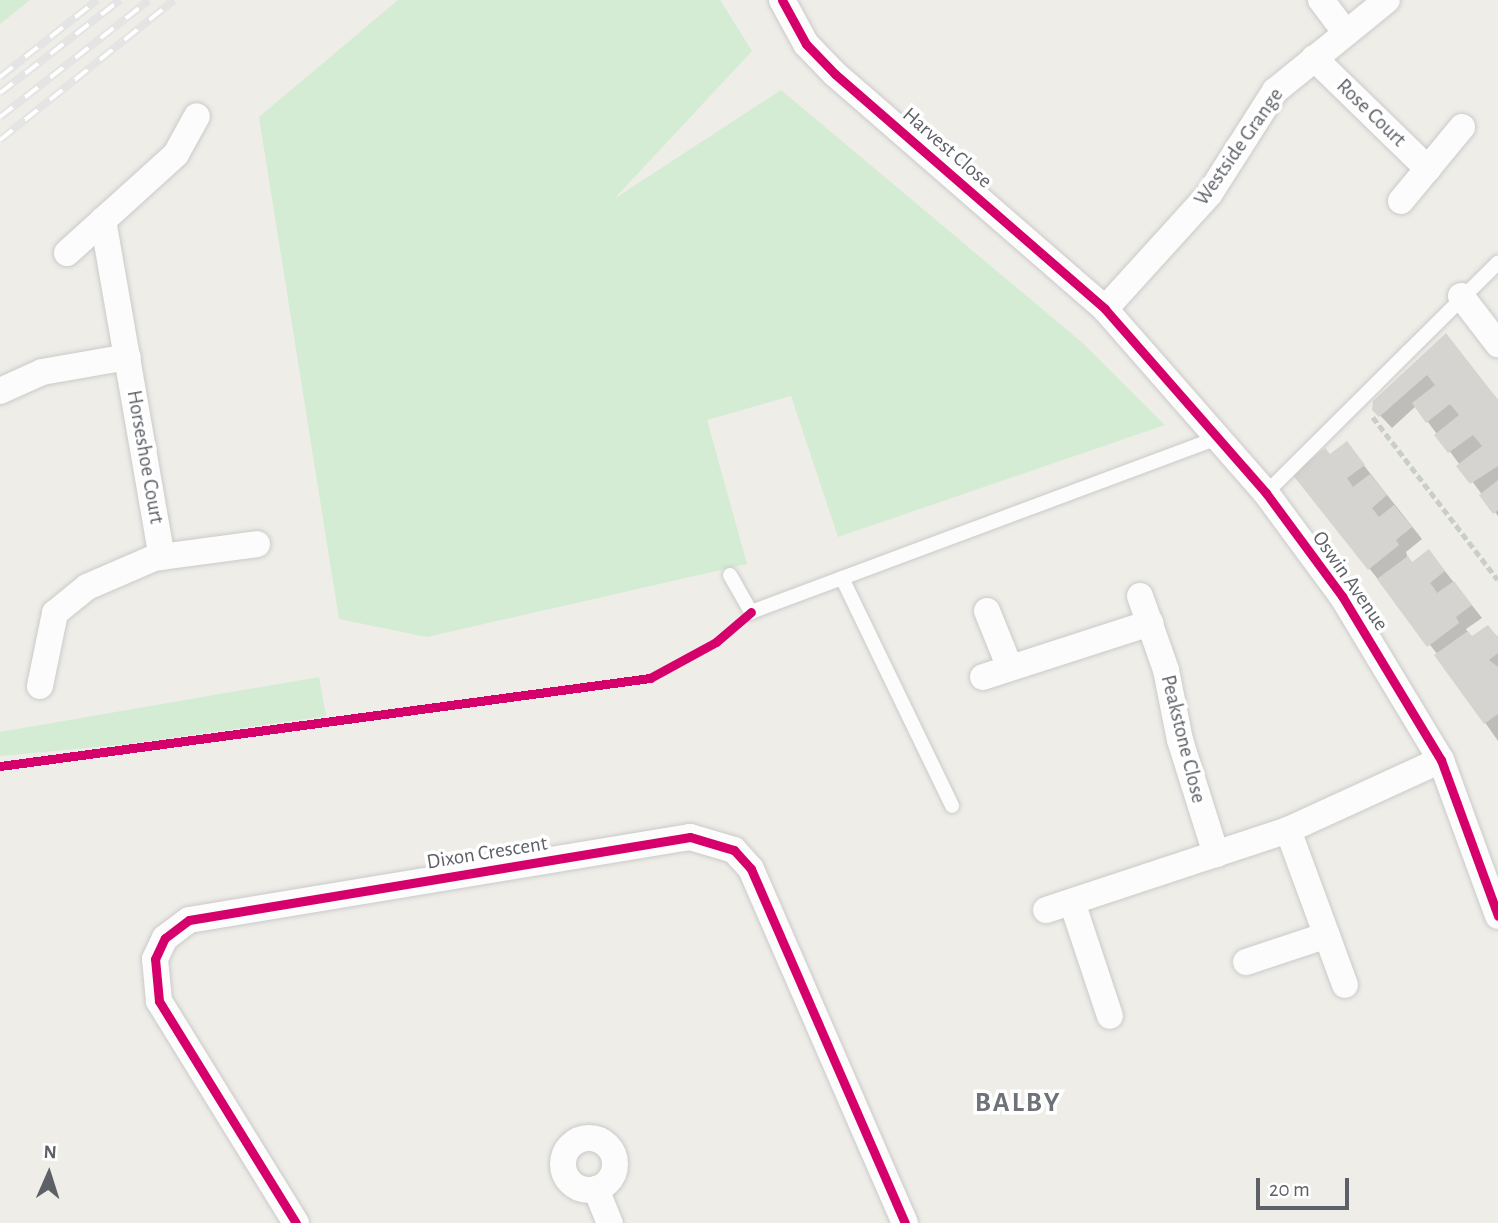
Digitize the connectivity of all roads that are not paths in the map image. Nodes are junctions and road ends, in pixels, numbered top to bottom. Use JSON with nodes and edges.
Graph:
{"nodes":[{"id":1,"x":782,"y":0,"type":"edge"},
{"id":2,"x":1321,"y":0,"type":"edge"},
{"id":3,"x":1387,"y":0,"type":"edge"},
{"id":4,"x":1346,"y":33,"type":"junction"},
{"id":5,"x":1314,"y":58,"type":"junction"},
{"id":6,"x":197,"y":116,"type":"dead end"},
{"id":7,"x":1462,"y":127,"type":"dead end"},
{"id":8,"x":1428,"y":169,"type":"junction"},
{"id":9,"x":1401,"y":201,"type":"dead end"},
{"id":10,"x":103,"y":220,"type":"junction"},
{"id":11,"x":66,"y":253,"type":"dead end"},
{"id":12,"x":1498,"y":263,"type":"edge"},
{"id":13,"x":1461,"y":296,"type":"junction"},
{"id":14,"x":1105,"y":309,"type":"junction"},
{"id":15,"x":1498,"y":344,"type":"edge"},
{"id":16,"x":128,"y":356,"type":"junction"},
{"id":17,"x":0,"y":391,"type":"edge"},
{"id":18,"x":1220,"y":437,"type":"junction"},
{"id":19,"x":1266,"y":493,"type":"junction"},
{"id":20,"x":257,"y":544,"type":"dead end"},
{"id":21,"x":162,"y":557,"type":"junction"},
{"id":22,"x":730,"y":575,"type":"dead end"},
{"id":23,"x":842,"y":578,"type":"junction"},
{"id":24,"x":1140,"y":596,"type":"dead end"},
{"id":25,"x":987,"y":611,"type":"dead end"},
{"id":26,"x":1150,"y":623,"type":"junction"},
{"id":27,"x":1010,"y":668,"type":"junction"},
{"id":28,"x":983,"y":677,"type":"dead end"},
{"id":29,"x":40,"y":686,"type":"dead end"},
{"id":30,"x":1441,"y":760,"type":"junction"},
{"id":31,"x":952,"y":806,"type":"dead end"},
{"id":32,"x":1288,"y":830,"type":"junction"},
{"id":33,"x":1216,"y":854,"type":"junction"},
{"id":34,"x":1073,"y":902,"type":"junction"},
{"id":35,"x":1046,"y":910,"type":"dead end"},
{"id":36,"x":1498,"y":916,"type":"edge"},
{"id":37,"x":1327,"y":935,"type":"junction"},
{"id":38,"x":1245,"y":962,"type":"dead end"},
{"id":39,"x":1345,"y":985,"type":"dead end"},
{"id":40,"x":1110,"y":1016,"type":"dead end"},
{"id":41,"x":596,"y":1189,"type":"dead end"},
{"id":42,"x":296,"y":1223,"type":"edge"},
{"id":43,"x":610,"y":1223,"type":"edge"},
{"id":44,"x":905,"y":1223,"type":"edge"}],
"edges":[{"from":1,"to":14,"type":"street","name":"Harvest Close"},
{"from":2,"to":4,"type":"street"},
{"from":3,"to":4,"type":"street","name":"Westside Grange"},
{"from":4,"to":5,"type":"street","name":"Westside Grange"},
{"from":5,"to":8,"type":"street","name":"Rose Court"},
{"from":5,"to":14,"type":"street","name":"Westside Grange"},
{"from":6,"to":10,"type":"street"},
{"from":7,"to":8,"type":"street"},
{"from":8,"to":9,"type":"street"},
{"from":10,"to":11,"type":"street"},
{"from":10,"to":16,"type":"street","name":"Horseshoe Court"},
{"from":12,"to":13,"type":"lane"},
{"from":13,"to":15,"type":"street"},
{"from":13,"to":19,"type":"lane"},
{"from":14,"to":18,"type":"street","name":"Oswin Avenue"},
{"from":16,"to":17,"type":"street"},
{"from":16,"to":21,"type":"street","name":"Horseshoe Court"},
{"from":18,"to":19,"type":"street","name":"Oswin Avenue"},
{"from":18,"to":23,"type":"lane"},
{"from":19,"to":30,"type":"street","name":"Oswin Avenue"},
{"from":20,"to":21,"type":"street"},
{"from":21,"to":29,"type":"street"},
{"from":22,"to":23,"type":"lane"},
{"from":23,"to":31,"type":"lane"},
{"from":24,"to":26,"type":"street","name":"Peakstone Close"},
{"from":25,"to":27,"type":"street"},
{"from":26,"to":27,"type":"street"},
{"from":26,"to":33,"type":"street","name":"Peakstone Close"},
{"from":27,"to":28,"type":"street"},
{"from":30,"to":32,"type":"street"},
{"from":30,"to":36,"type":"street","name":"Oswin Avenue"},
{"from":32,"to":33,"type":"street"},
{"from":32,"to":37,"type":"street"},
{"from":33,"to":34,"type":"street"},
{"from":34,"to":35,"type":"street"},
{"from":34,"to":40,"type":"street"},
{"from":37,"to":38,"type":"street"},
{"from":37,"to":39,"type":"street"},
{"from":41,"to":43,"type":"street"},
{"from":42,"to":44,"type":"street","name":"Dixon Crescent"}]}
